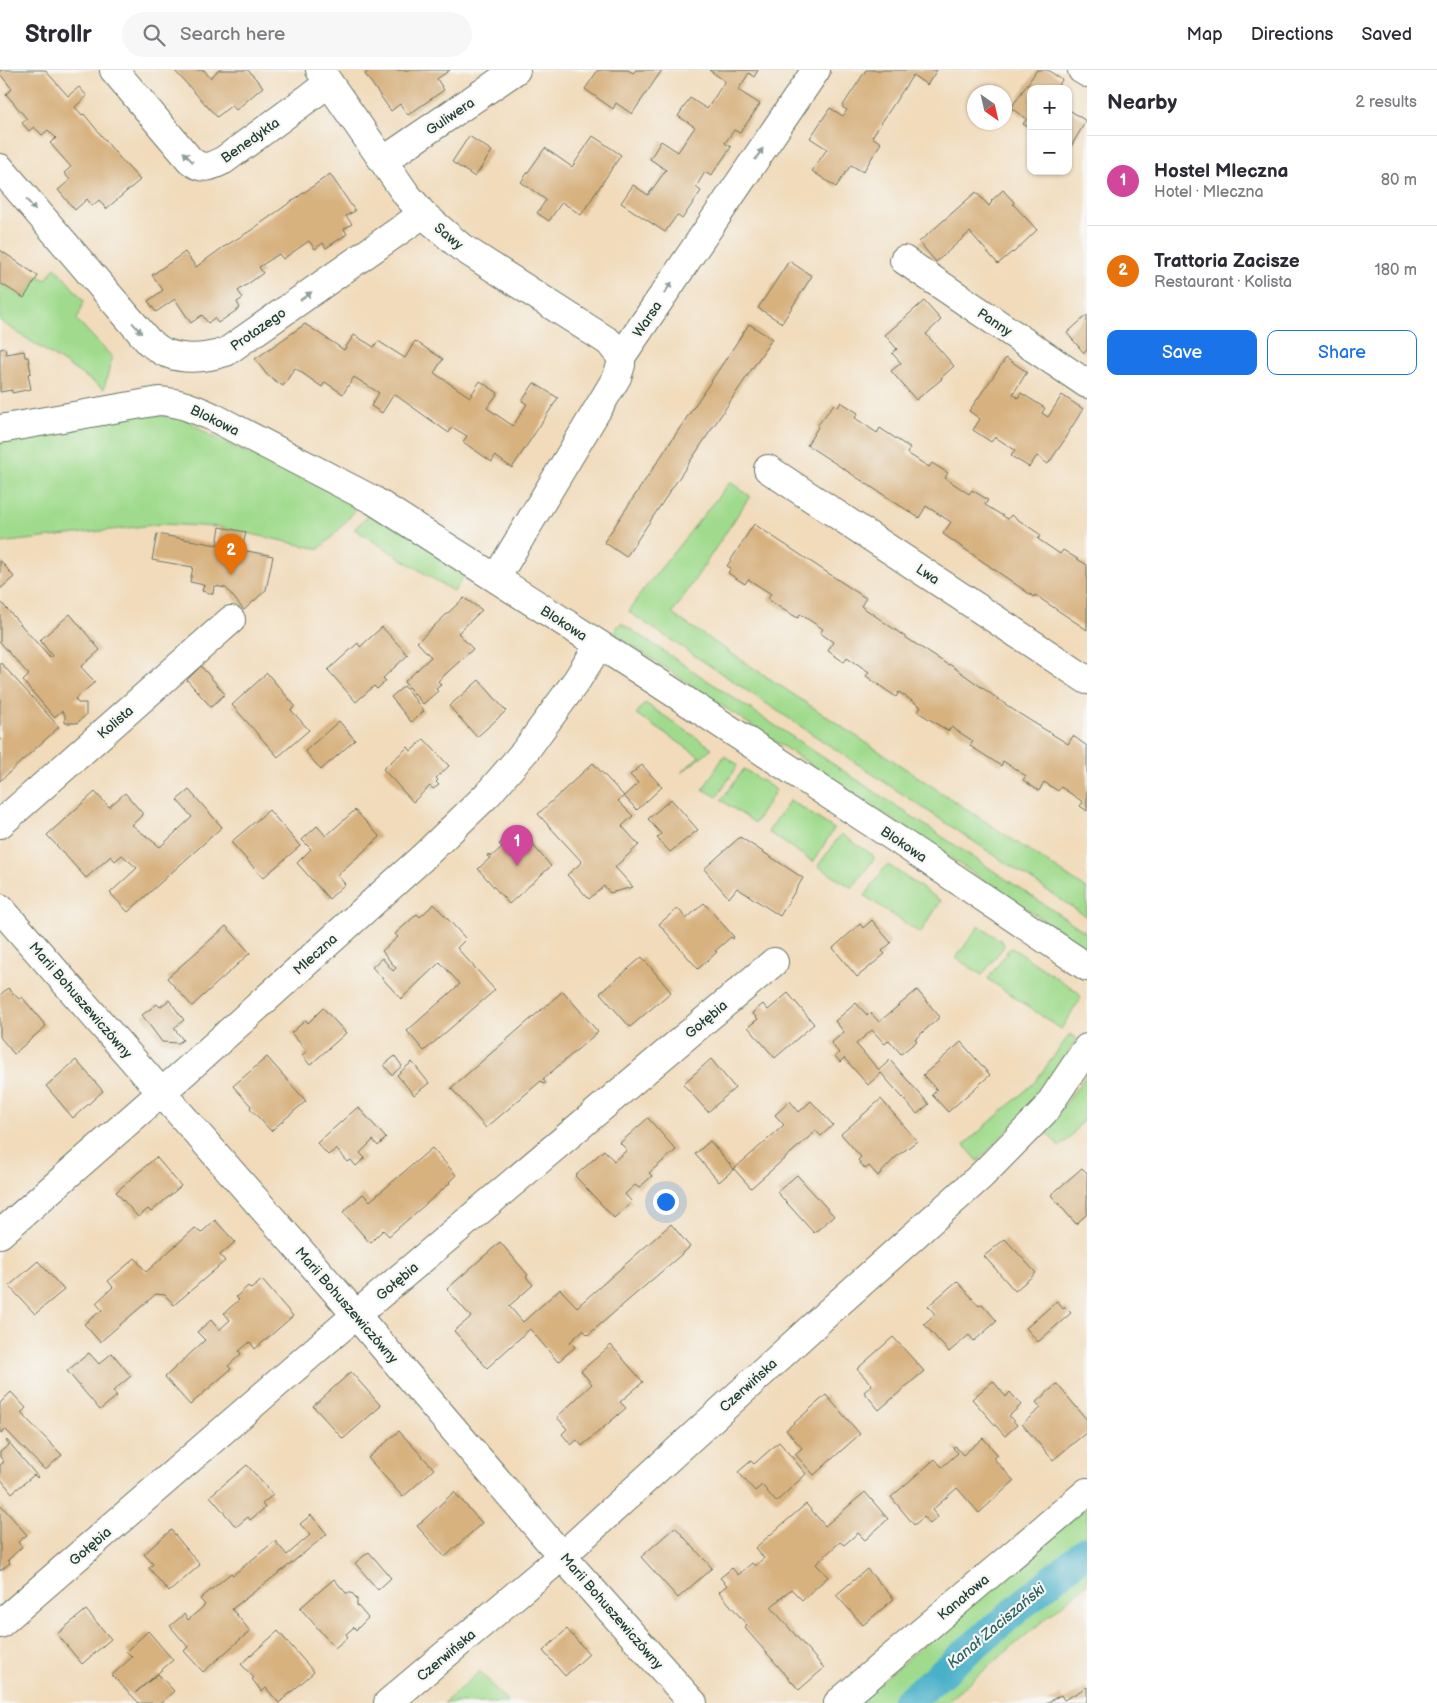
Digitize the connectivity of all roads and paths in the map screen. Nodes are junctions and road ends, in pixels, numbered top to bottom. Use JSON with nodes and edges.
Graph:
{"nodes":[{"id":1,"x":114,"y":70,"type":"edge"},
{"id":2,"x":516,"y":70,"type":"edge"},
{"id":3,"x":816,"y":70,"type":"edge"},
{"id":4,"x":1082,"y":70,"type":"edge"},
{"id":5,"x":1087,"y":73,"type":"edge"},
{"id":6,"x":325,"y":77,"type":"edge"},
{"id":7,"x":384,"y":161,"type":"junction"},
{"id":8,"x":0,"y":168,"type":"edge"},
{"id":9,"x":423,"y":214,"type":"junction"},
{"id":10,"x":904,"y":260,"type":"dead end"},
{"id":11,"x":621,"y":358,"type":"junction"},
{"id":12,"x":1087,"y":384,"type":"edge"},
{"id":13,"x":0,"y":429,"type":"edge"},
{"id":14,"x":768,"y":469,"type":"dead end"},
{"id":15,"x":496,"y":578,"type":"junction"},
{"id":16,"x":231,"y":620,"type":"dead end"},
{"id":17,"x":599,"y":645,"type":"junction"},
{"id":18,"x":1087,"y":680,"type":"edge"},
{"id":19,"x":0,"y":824,"type":"edge"},
{"id":20,"x":0,"y":908,"type":"edge"},
{"id":21,"x":774,"y":962,"type":"dead end"},
{"id":22,"x":1087,"y":967,"type":"edge"},
{"id":23,"x":1087,"y":1048,"type":"edge"},
{"id":24,"x":162,"y":1092,"type":"junction"},
{"id":25,"x":0,"y":1234,"type":"edge"},
{"id":26,"x":356,"y":1315,"type":"junction"},
{"id":27,"x":1087,"y":1492,"type":"edge"},
{"id":28,"x":562,"y":1556,"type":"junction"},
{"id":29,"x":0,"y":1624,"type":"edge"},
{"id":30,"x":388,"y":1703,"type":"edge"},
{"id":31,"x":693,"y":1703,"type":"edge"},
{"id":32,"x":838,"y":1703,"type":"edge"}],
"edges":[{"from":6,"to":1,"type":"street","name":"Benedykta","one_way":true},
{"from":2,"to":7,"type":"street","name":"Guliwera"},
{"from":11,"to":3,"type":"street","name":"Warsa","one_way":true},
{"from":4,"to":5,"type":"street"},
{"from":6,"to":7,"type":"street","name":"Sawy"},
{"from":7,"to":9,"type":"street","name":"Sawy"},
{"from":8,"to":9,"type":"street","name":"Protazego","one_way":true},
{"from":9,"to":11,"type":"street","name":"Sawy"},
{"from":10,"to":12,"type":"street","name":"Panny"},
{"from":11,"to":15,"type":"street","name":"Warsa"},
{"from":13,"to":15,"type":"street","name":"Blokowa"},
{"from":14,"to":18,"type":"street","name":"Lwa"},
{"from":15,"to":17,"type":"street","name":"Blokowa"},
{"from":16,"to":19,"type":"street","name":"Kolista"},
{"from":17,"to":22,"type":"street","name":"Blokowa"},
{"from":17,"to":24,"type":"street","name":"Mleczna"},
{"from":20,"to":24,"type":"street","name":"Marii Bohuszewiczówny"},
{"from":21,"to":26,"type":"street","name":"Gołębia"},
{"from":23,"to":28,"type":"street","name":"Czerwińska"},
{"from":24,"to":25,"type":"street","name":"Mleczna"},
{"from":24,"to":26,"type":"street","name":"Marii Bohuszewiczówny"},
{"from":26,"to":28,"type":"street","name":"Marii Bohuszewiczówny"},
{"from":26,"to":29,"type":"street","name":"Gołębia"},
{"from":27,"to":32,"type":"street","name":"Kanałowa"},
{"from":28,"to":30,"type":"street","name":"Czerwińska"},
{"from":28,"to":31,"type":"street","name":"Marii Bohuszewiczówny"}]}
